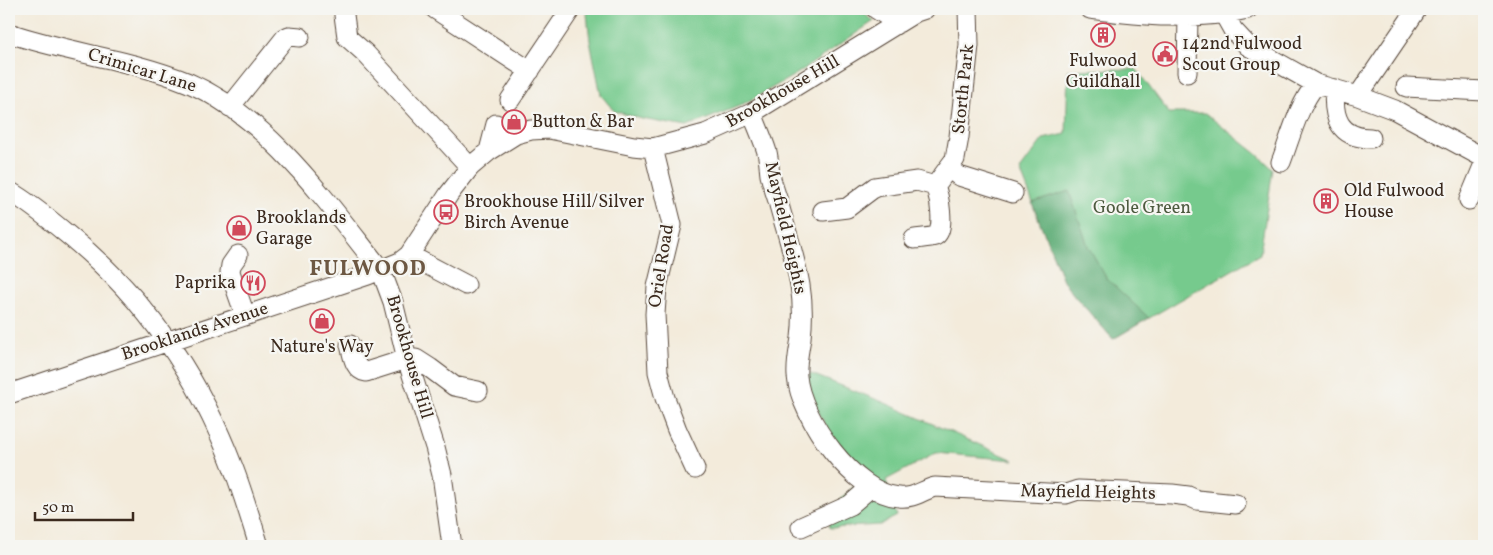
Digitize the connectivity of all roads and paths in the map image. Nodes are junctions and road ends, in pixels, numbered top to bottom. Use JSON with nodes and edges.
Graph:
{"nodes":[{"id":1,"x":346,"y":9,"type":"edge"},
{"id":2,"x":435,"y":9,"type":"edge"},
{"id":3,"x":571,"y":9,"type":"edge"},
{"id":4,"x":876,"y":9,"type":"edge"},
{"id":5,"x":925,"y":9,"type":"edge"},
{"id":6,"x":968,"y":9,"type":"edge"},
{"id":7,"x":1090,"y":9,"type":"edge"},
{"id":8,"x":1248,"y":9,"type":"edge"},
{"id":9,"x":1417,"y":9,"type":"edge"},
{"id":10,"x":1224,"y":14,"type":"junction"},
{"id":11,"x":1188,"y":16,"type":"junction"},
{"id":12,"x":898,"y":23,"type":"junction"},
{"id":13,"x":9,"y":33,"type":"edge"},
{"id":14,"x":300,"y":37,"type":"dead end"},
{"id":15,"x":530,"y":71,"type":"junction"},
{"id":16,"x":1187,"y":73,"type":"dead end"},
{"id":17,"x":1316,"y":84,"type":"junction"},
{"id":18,"x":1406,"y":87,"type":"dead end"},
{"id":19,"x":1335,"y":89,"type":"junction"},
{"id":20,"x":1484,"y":91,"type":"edge"},
{"id":21,"x":1358,"y":96,"type":"junction"},
{"id":22,"x":510,"y":100,"type":"dead end"},
{"id":23,"x":230,"y":107,"type":"junction"},
{"id":24,"x":752,"y":114,"type":"junction"},
{"id":25,"x":496,"y":124,"type":"dead end"},
{"id":26,"x":1371,"y":138,"type":"dead end"},
{"id":27,"x":653,"y":148,"type":"junction"},
{"id":28,"x":489,"y":151,"type":"junction"},
{"id":29,"x":1484,"y":158,"type":"edge"},
{"id":30,"x":1281,"y":162,"type":"dead end"},
{"id":31,"x":1484,"y":164,"type":"edge"},
{"id":32,"x":470,"y":167,"type":"junction"},
{"id":33,"x":950,"y":168,"type":"junction"},
{"id":34,"x":935,"y":186,"type":"junction"},
{"id":35,"x":9,"y":191,"type":"edge"},
{"id":36,"x":1013,"y":193,"type":"dead end"},
{"id":37,"x":1469,"y":200,"type":"dead end"},
{"id":38,"x":823,"y":211,"type":"dead end"},
{"id":39,"x":914,"y":239,"type":"dead end"},
{"id":40,"x":238,"y":255,"type":"dead end"},
{"id":41,"x":409,"y":255,"type":"junction"},
{"id":42,"x":381,"y":270,"type":"junction"},
{"id":43,"x":466,"y":285,"type":"dead end"},
{"id":44,"x":245,"y":315,"type":"junction"},
{"id":45,"x":168,"y":340,"type":"junction"},
{"id":46,"x":350,"y":345,"type":"dead end"},
{"id":47,"x":407,"y":359,"type":"junction"},
{"id":48,"x":478,"y":391,"type":"dead end"},
{"id":49,"x":9,"y":394,"type":"edge"},
{"id":50,"x":696,"y":469,"type":"dead end"},
{"id":51,"x":871,"y":487,"type":"junction"},
{"id":52,"x":1236,"y":504,"type":"dead end"},
{"id":53,"x":801,"y":527,"type":"dead end"},
{"id":54,"x":259,"y":546,"type":"edge"},
{"id":55,"x":452,"y":546,"type":"edge"}],
"edges":[{"from":1,"to":32,"type":"street"},
{"from":2,"to":15,"type":"street"},
{"from":3,"to":15,"type":"street"},
{"from":4,"to":12,"type":"street"},
{"from":5,"to":12,"type":"street","name":"Brookhouse Hill"},
{"from":6,"to":33,"type":"street","name":"Storth Park"},
{"from":7,"to":11,"type":"street"},
{"from":8,"to":10,"type":"street"},
{"from":9,"to":21,"type":"street"},
{"from":10,"to":11,"type":"street"},
{"from":10,"to":17,"type":"street"},
{"from":11,"to":16,"type":"street"},
{"from":12,"to":24,"type":"street","name":"Brookhouse Hill"},
{"from":13,"to":23,"type":"street","name":"Crimicar Lane"},
{"from":14,"to":23,"type":"street"},
{"from":15,"to":22,"type":"street"},
{"from":17,"to":19,"type":"street"},
{"from":17,"to":30,"type":"street"},
{"from":18,"to":20,"type":"street"},
{"from":19,"to":21,"type":"street"},
{"from":19,"to":26,"type":"street"},
{"from":21,"to":29,"type":"street"},
{"from":23,"to":42,"type":"street","name":"Crimicar Lane"},
{"from":24,"to":27,"type":"street","name":"Brookhouse Hill"},
{"from":24,"to":51,"type":"street","name":"Mayfield Heights"},
{"from":25,"to":28,"type":"street"},
{"from":27,"to":28,"type":"street","name":"Brookhouse Hill"},
{"from":27,"to":50,"type":"street","name":"Oriel Road"},
{"from":28,"to":32,"type":"street","name":"Brookhouse Hill"},
{"from":31,"to":37,"type":"street"},
{"from":32,"to":41,"type":"street","name":"Brookhouse Hill"},
{"from":33,"to":34,"type":"street","name":"Storth Park"},
{"from":33,"to":36,"type":"street"},
{"from":34,"to":38,"type":"street"},
{"from":34,"to":39,"type":"street"},
{"from":35,"to":45,"type":"street"},
{"from":40,"to":44,"type":"street"},
{"from":41,"to":42,"type":"street","name":"Brookhouse Hill"},
{"from":41,"to":43,"type":"street"},
{"from":42,"to":44,"type":"street","name":"Brooklands Avenue"},
{"from":42,"to":47,"type":"street","name":"Brookhouse Hill"},
{"from":44,"to":45,"type":"street","name":"Brooklands Avenue"},
{"from":45,"to":49,"type":"street","name":"Brooklands Avenue"},
{"from":45,"to":54,"type":"street"},
{"from":46,"to":47,"type":"street"},
{"from":47,"to":48,"type":"street"},
{"from":47,"to":55,"type":"street","name":"Brookhouse Hill"},
{"from":51,"to":52,"type":"street","name":"Mayfield Heights"},
{"from":51,"to":53,"type":"street"}]}
